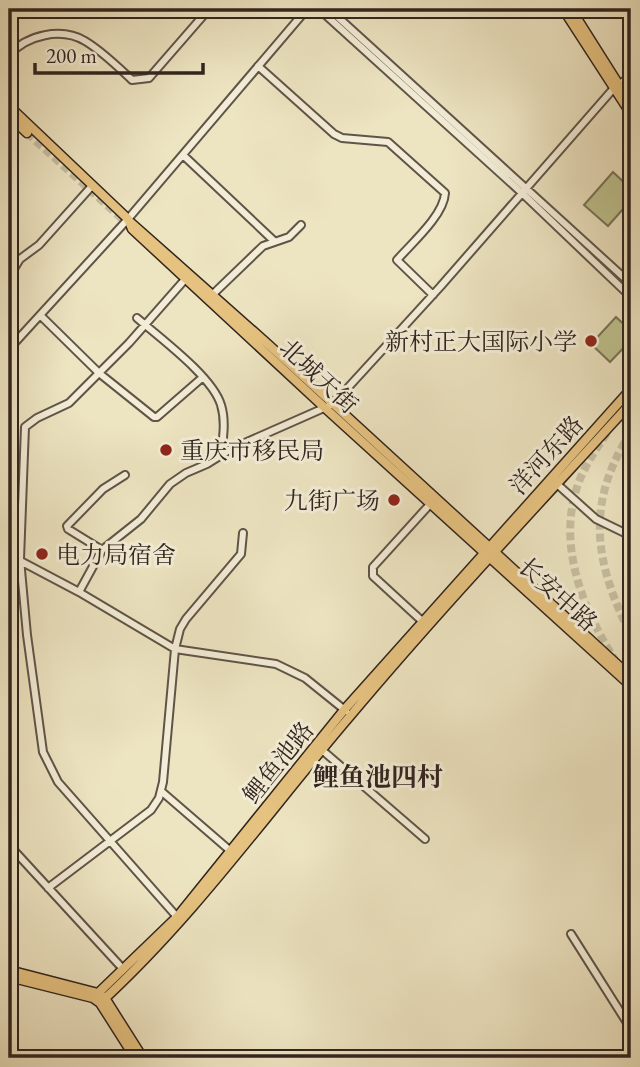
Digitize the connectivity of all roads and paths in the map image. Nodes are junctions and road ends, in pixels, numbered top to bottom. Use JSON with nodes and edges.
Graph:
{"nodes":[{"id":1,"x":209,"y":9,"type":"edge"},
{"id":2,"x":307,"y":9,"type":"edge"},
{"id":3,"x":319,"y":9,"type":"edge"},
{"id":4,"x":329,"y":9,"type":"edge"},
{"id":5,"x":563,"y":9,"type":"edge"},
{"id":6,"x":570,"y":9,"type":"edge"},
{"id":7,"x":9,"y":55,"type":"edge"},
{"id":8,"x":258,"y":66,"type":"junction"},
{"id":9,"x":631,"y":76,"type":"edge"},
{"id":10,"x":616,"y":86,"type":"junction"},
{"id":11,"x":631,"y":104,"type":"edge"},
{"id":12,"x":9,"y":106,"type":"edge"},
{"id":13,"x":631,"y":114,"type":"edge"},
{"id":14,"x":9,"y":116,"type":"edge"},
{"id":15,"x":27,"y":133,"type":"tunnel mouth"},
{"id":16,"x":183,"y":155,"type":"junction"},
{"id":17,"x":91,"y":187,"type":"junction"},
{"id":18,"x":524,"y":191,"type":"junction"},
{"id":19,"x":128,"y":219,"type":"junction"},
{"id":20,"x":301,"y":225,"type":"dead end"},
{"id":21,"x":274,"y":241,"type":"junction"},
{"id":22,"x":188,"y":276,"type":"junction"},
{"id":23,"x":9,"y":277,"type":"edge"},
{"id":24,"x":631,"y":284,"type":"edge"},
{"id":25,"x":433,"y":295,"type":"junction"},
{"id":26,"x":211,"y":296,"type":"junction"},
{"id":27,"x":631,"y":296,"type":"edge"},
{"id":28,"x":41,"y":316,"type":"junction"},
{"id":29,"x":137,"y":318,"type":"dead end"},
{"id":30,"x":145,"y":325,"type":"junction"},
{"id":31,"x":9,"y":349,"type":"edge"},
{"id":32,"x":99,"y":373,"type":"junction"},
{"id":33,"x":203,"y":377,"type":"junction"},
{"id":34,"x":631,"y":389,"type":"edge"},
{"id":35,"x":631,"y":403,"type":"edge"},
{"id":36,"x":329,"y":406,"type":"junction"},
{"id":37,"x":221,"y":455,"type":"junction"},
{"id":38,"x":125,"y":475,"type":"dead end"},
{"id":39,"x":557,"y":484,"type":"junction"},
{"id":40,"x":433,"y":501,"type":"junction"},
{"id":41,"x":243,"y":533,"type":"dead end"},
{"id":42,"x":631,"y":536,"type":"edge"},
{"id":43,"x":102,"y":550,"type":"junction"},
{"id":44,"x":489,"y":552,"type":"junction"},
{"id":45,"x":9,"y":555,"type":"edge"},
{"id":46,"x":20,"y":559,"type":"junction"},
{"id":47,"x":79,"y":592,"type":"junction"},
{"id":48,"x":422,"y":621,"type":"junction"},
{"id":49,"x":175,"y":649,"type":"junction"},
{"id":50,"x":631,"y":677,"type":"edge"},
{"id":51,"x":631,"y":686,"type":"edge"},
{"id":52,"x":347,"y":712,"type":"junction"},
{"id":53,"x":322,"y":750,"type":"junction"},
{"id":54,"x":161,"y":791,"type":"junction"},
{"id":55,"x":425,"y":839,"type":"dead end"},
{"id":56,"x":110,"y":842,"type":"junction"},
{"id":57,"x":9,"y":845,"type":"edge"},
{"id":58,"x":234,"y":853,"type":"junction"},
{"id":59,"x":48,"y":888,"type":"junction"},
{"id":60,"x":179,"y":920,"type":"junction"},
{"id":61,"x":571,"y":934,"type":"dead end"},
{"id":62,"x":123,"y":969,"type":"junction"},
{"id":63,"x":9,"y":970,"type":"edge"},
{"id":64,"x":9,"y":977,"type":"edge"},
{"id":65,"x":99,"y":998,"type":"junction"},
{"id":66,"x":631,"y":1029,"type":"edge"},
{"id":67,"x":135,"y":1058,"type":"edge"},
{"id":68,"x":143,"y":1058,"type":"edge"}],
"edges":[{"from":1,"to":7,"type":"street"},
{"from":2,"to":8,"type":"street"},
{"from":3,"to":18,"type":"street"},
{"from":4,"to":18,"type":"street"},
{"from":5,"to":10,"type":"main road"},
{"from":6,"to":10,"type":"main road"},
{"from":8,"to":16,"type":"street"},
{"from":8,"to":25,"type":"street"},
{"from":9,"to":10,"type":"street"},
{"from":10,"to":11,"type":"main road"},
{"from":10,"to":13,"type":"main road"},
{"from":10,"to":18,"type":"street"},
{"from":12,"to":17,"type":"main road","name":"北城天街"},
{"from":14,"to":15,"type":"main road"},
{"from":16,"to":19,"type":"street"},
{"from":16,"to":21,"type":"street"},
{"from":17,"to":19,"type":"main road","name":"北城天街"},
{"from":17,"to":23,"type":"street"},
{"from":18,"to":24,"type":"street"},
{"from":18,"to":25,"type":"street"},
{"from":18,"to":27,"type":"street"},
{"from":19,"to":22,"type":"main road","name":"北城天街"},
{"from":19,"to":28,"type":"street"},
{"from":20,"to":21,"type":"street"},
{"from":21,"to":26,"type":"street"},
{"from":22,"to":26,"type":"main road","name":"北城天街"},
{"from":22,"to":30,"type":"street"},
{"from":25,"to":36,"type":"street"},
{"from":26,"to":36,"type":"main road","name":"北城天街"},
{"from":28,"to":31,"type":"street"},
{"from":28,"to":32,"type":"street"},
{"from":29,"to":30,"type":"street"},
{"from":30,"to":32,"type":"street"},
{"from":30,"to":33,"type":"street"},
{"from":32,"to":33,"type":"street"},
{"from":32,"to":46,"type":"street"},
{"from":33,"to":37,"type":"street"},
{"from":34,"to":44,"type":"main road","name":"洋河东路"},
{"from":35,"to":39,"type":"main road","name":"洋河东路"},
{"from":36,"to":37,"type":"street"},
{"from":36,"to":40,"type":"main road","name":"北城天街"},
{"from":37,"to":43,"type":"street"},
{"from":38,"to":43,"type":"street"},
{"from":39,"to":42,"type":"street"},
{"from":39,"to":44,"type":"main road","name":"洋河东路"},
{"from":40,"to":44,"type":"main road","name":"北城天街"},
{"from":40,"to":48,"type":"street"},
{"from":41,"to":49,"type":"street"},
{"from":43,"to":47,"type":"street"},
{"from":44,"to":48,"type":"main road","name":"鲤鱼池路"},
{"from":44,"to":50,"type":"main road","name":"长安中路"},
{"from":44,"to":51,"type":"main road","name":"长安中路"},
{"from":44,"to":52,"type":"main road","name":"鲤鱼池路"},
{"from":45,"to":46,"type":"street"},
{"from":46,"to":47,"type":"street"},
{"from":46,"to":56,"type":"street"},
{"from":47,"to":49,"type":"street"},
{"from":48,"to":52,"type":"main road","name":"鲤鱼池路"},
{"from":49,"to":52,"type":"street"},
{"from":49,"to":54,"type":"street"},
{"from":52,"to":53,"type":"main road","name":"鲤鱼池路"},
{"from":52,"to":58,"type":"main road","name":"鲤鱼池路"},
{"from":53,"to":55,"type":"street"},
{"from":53,"to":58,"type":"main road","name":"鲤鱼池路"},
{"from":54,"to":56,"type":"street"},
{"from":54,"to":58,"type":"street"},
{"from":56,"to":59,"type":"street"},
{"from":56,"to":60,"type":"street"},
{"from":57,"to":59,"type":"street"},
{"from":58,"to":60,"type":"main road","name":"鲤鱼池路"},
{"from":59,"to":62,"type":"street"},
{"from":60,"to":62,"type":"main road","name":"鲤鱼池路"},
{"from":60,"to":65,"type":"main road","name":"鲤鱼池路"},
{"from":61,"to":66,"type":"street"},
{"from":62,"to":65,"type":"main road","name":"鲤鱼池路"},
{"from":63,"to":65,"type":"main road"},
{"from":64,"to":65,"type":"main road"},
{"from":65,"to":67,"type":"main road"},
{"from":65,"to":68,"type":"main road"}]}
